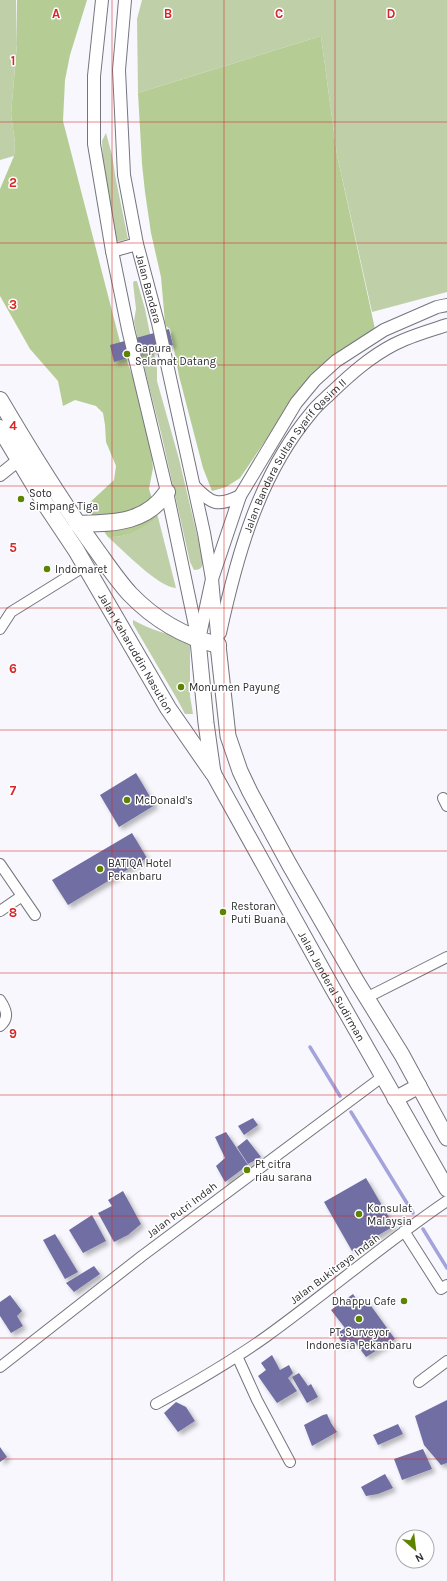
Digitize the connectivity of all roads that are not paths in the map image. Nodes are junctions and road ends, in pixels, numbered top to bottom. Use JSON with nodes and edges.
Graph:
{"nodes":[{"id":1,"x":125,"y":0,"type":"edge"},
{"id":2,"x":101,"y":6,"type":"edge"},
{"id":3,"x":137,"y":244,"type":"junction"},
{"id":4,"x":112,"y":251,"type":"junction"},
{"id":5,"x":447,"y":305,"type":"edge"},
{"id":6,"x":447,"y":325,"type":"edge"},
{"id":7,"x":0,"y":400,"type":"edge"},
{"id":8,"x":3,"y":421,"type":"edge"},
{"id":9,"x":20,"y":459,"type":"junction"},
{"id":10,"x":0,"y":474,"type":"edge"},
{"id":11,"x":194,"y":486,"type":"junction"},
{"id":12,"x":167,"y":492,"type":"junction"},
{"id":13,"x":240,"y":496,"type":"junction"},
{"id":14,"x":77,"y":524,"type":"junction"},
{"id":15,"x":85,"y":566,"type":"junction"},
{"id":16,"x":212,"y":579,"type":"junction"},
{"id":17,"x":0,"y":628,"type":"edge"},
{"id":18,"x":198,"y":640,"type":"junction"},
{"id":19,"x":218,"y":645,"type":"junction"},
{"id":20,"x":213,"y":773,"type":"junction"},
{"id":21,"x":0,"y":864,"type":"edge"},
{"id":22,"x":22,"y":896,"type":"junction"},
{"id":23,"x":0,"y":911,"type":"edge"},
{"id":24,"x":35,"y":915,"type":"dead end"},
{"id":25,"x":447,"y":957,"type":"edge"},
{"id":26,"x":366,"y":998,"type":"junction"},
{"id":27,"x":0,"y":1000,"type":"edge"},
{"id":28,"x":0,"y":1026,"type":"edge"},
{"id":29,"x":382,"y":1077,"type":"junction"},
{"id":30,"x":419,"y":1086,"type":"junction"},
{"id":31,"x":395,"y":1099,"type":"junction"},
{"id":32,"x":447,"y":1138,"type":"edge"},
{"id":33,"x":447,"y":1189,"type":"edge"},
{"id":34,"x":447,"y":1201,"type":"edge"},
{"id":35,"x":404,"y":1231,"type":"junction"},
{"id":36,"x":445,"y":1290,"type":"edge"},
{"id":37,"x":237,"y":1356,"type":"junction"},
{"id":38,"x":447,"y":1361,"type":"edge"},
{"id":39,"x":0,"y":1367,"type":"edge"},
{"id":40,"x":419,"y":1382,"type":"dead end"},
{"id":41,"x":156,"y":1404,"type":"dead end"},
{"id":42,"x":290,"y":1462,"type":"dead end"}],
"edges":[{"from":1,"to":3,"type":"street","name":"Jalan Bandara"},
{"from":2,"to":4,"type":"street"},
{"from":3,"to":4,"type":"street"},
{"from":3,"to":11,"type":"street","name":"Jalan Bandara"},
{"from":4,"to":12,"type":"street"},
{"from":5,"to":13,"type":"street","name":"Jalan Bandara Sultan Syarif Qasim II"},
{"from":6,"to":19,"type":"street","name":"Jalan Bandara Sultan Syarif Qasim II"},
{"from":7,"to":8,"type":"highway","name":"Jalan Kaharuddin Nasution"},
{"from":8,"to":9,"type":"highway","name":"Jalan Kaharuddin Nasution"},
{"from":8,"to":14,"type":"highway","name":"Jalan Kaharuddin Nasution"},
{"from":9,"to":10,"type":"street"},
{"from":9,"to":15,"type":"highway","name":"Jalan Kaharuddin Nasution"},
{"from":11,"to":13,"type":"street"},
{"from":11,"to":16,"type":"street","name":"Jalan Bandara"},
{"from":12,"to":14,"type":"highway"},
{"from":12,"to":18,"type":"street"},
{"from":13,"to":16,"type":"street","name":"Jalan Bandara Sultan Syarif Qasim II"},
{"from":14,"to":18,"type":"highway","name":"Jalan Kaharuddin Nasution"},
{"from":15,"to":17,"type":"street"},
{"from":15,"to":20,"type":"highway","name":"Jalan Kaharuddin Nasution"},
{"from":16,"to":18,"type":"street","name":"Jalan Bandara Sultan Syarif Qasim II"},
{"from":16,"to":19,"type":"street","name":"Jalan Bandara"},
{"from":18,"to":19,"type":"highway","name":"Jalan Kaharuddin Nasution"},
{"from":18,"to":20,"type":"main road","name":"Jalan Jenderal Sudirman"},
{"from":19,"to":26,"type":"main road","name":"Jalan Jenderal Sudirman"},
{"from":20,"to":29,"type":"main road","name":"Jalan Jenderal Sudirman"},
{"from":21,"to":22,"type":"street"},
{"from":22,"to":23,"type":"street"},
{"from":22,"to":24,"type":"street"},
{"from":25,"to":26,"type":"street"},
{"from":26,"to":30,"type":"main road","name":"Jalan Jenderal Sudirman"},
{"from":27,"to":28,"type":"street"},
{"from":29,"to":31,"type":"main road","name":"Jalan Jenderal Sudirman"},
{"from":29,"to":39,"type":"street","name":"Jalan Putri Indah"},
{"from":30,"to":31,"type":"main road"},
{"from":30,"to":32,"type":"main road","name":"Jalan Jenderal Sudirman"},
{"from":31,"to":33,"type":"main road","name":"Jalan Jenderal Sudirman"},
{"from":34,"to":35,"type":"street","name":"Jalan Bukitraya Indah"},
{"from":35,"to":36,"type":"street"},
{"from":35,"to":37,"type":"street","name":"Jalan Bukitraya Indah"},
{"from":37,"to":41,"type":"street","name":"Jalan Bukitraya Indah"},
{"from":37,"to":42,"type":"street"},
{"from":38,"to":40,"type":"street"}]}
